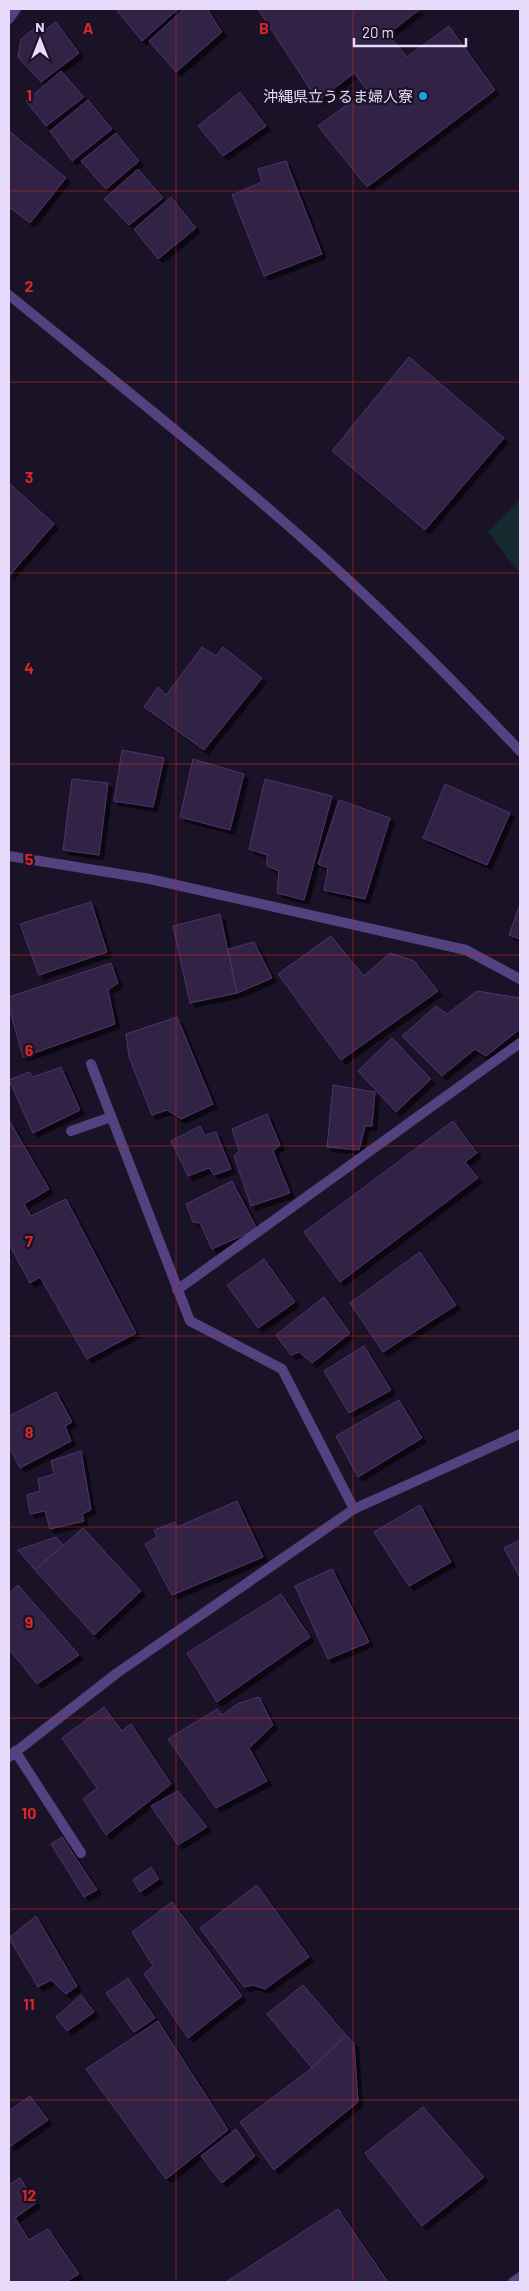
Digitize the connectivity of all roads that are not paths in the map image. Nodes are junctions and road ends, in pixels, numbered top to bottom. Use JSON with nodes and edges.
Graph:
{"nodes":[{"id":1,"x":16,"y":9,"type":"edge"},
{"id":2,"x":9,"y":20,"type":"edge"},
{"id":3,"x":9,"y":295,"type":"edge"},
{"id":4,"x":520,"y":751,"type":"edge"},
{"id":5,"x":9,"y":856,"type":"edge"},
{"id":6,"x":520,"y":979,"type":"edge"},
{"id":7,"x":520,"y":1042,"type":"edge"},
{"id":8,"x":91,"y":1064,"type":"dead end"},
{"id":9,"x":111,"y":1117,"type":"junction"},
{"id":10,"x":71,"y":1131,"type":"dead end"},
{"id":11,"x":177,"y":1290,"type":"junction"},
{"id":12,"x":520,"y":1434,"type":"edge"},
{"id":13,"x":354,"y":1509,"type":"junction"},
{"id":14,"x":12,"y":1754,"type":"edge"},
{"id":15,"x":81,"y":1854,"type":"dead end"},
{"id":16,"x":520,"y":2277,"type":"edge"},
{"id":17,"x":513,"y":2282,"type":"edge"}],
"edges":[{"from":1,"to":2,"type":"street"},
{"from":3,"to":4,"type":"street"},
{"from":5,"to":6,"type":"street"},
{"from":7,"to":11,"type":"street"},
{"from":8,"to":9,"type":"street"},
{"from":9,"to":10,"type":"street"},
{"from":9,"to":11,"type":"street"},
{"from":11,"to":13,"type":"street"},
{"from":12,"to":13,"type":"street"},
{"from":13,"to":14,"type":"street"},
{"from":14,"to":15,"type":"street"},
{"from":16,"to":17,"type":"street"}]}
